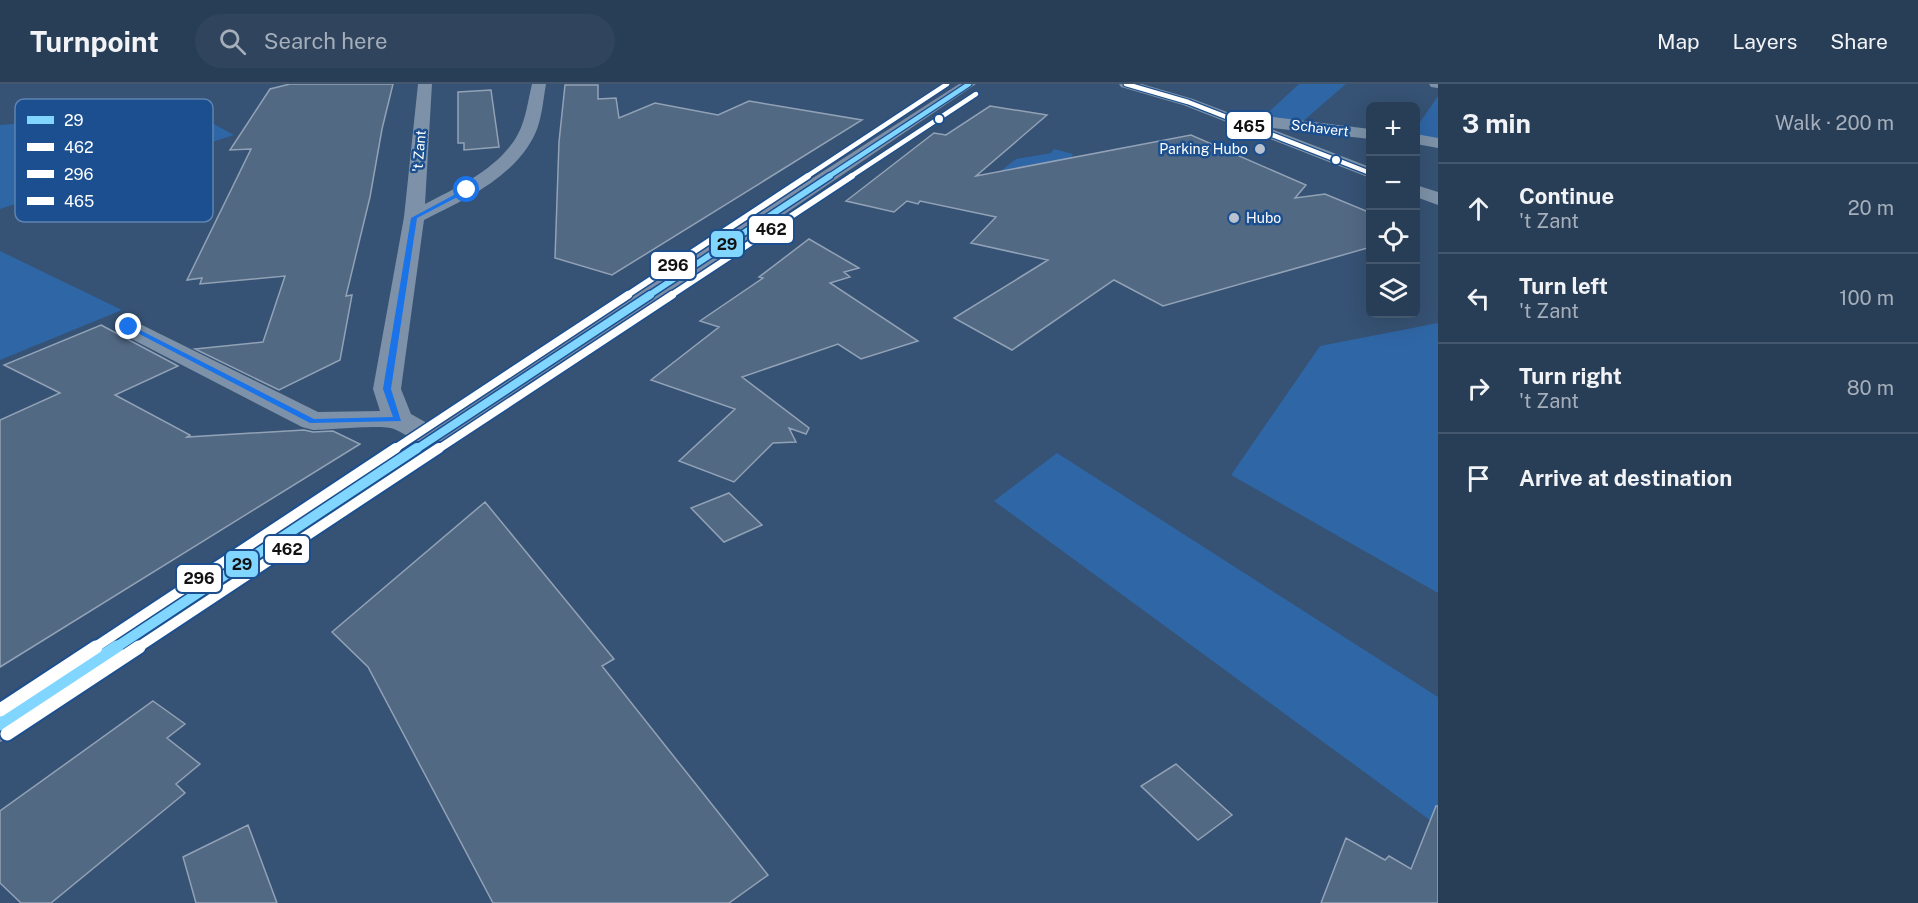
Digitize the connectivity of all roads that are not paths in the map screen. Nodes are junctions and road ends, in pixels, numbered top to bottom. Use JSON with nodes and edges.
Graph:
{"nodes":[{"id":1,"x":425,"y":84,"type":"edge"},
{"id":2,"x":539,"y":84,"type":"edge"},
{"id":3,"x":969,"y":84,"type":"edge"},
{"id":4,"x":1126,"y":84,"type":"edge"},
{"id":5,"x":1234,"y":120,"type":"junction"},
{"id":6,"x":1366,"y":133,"type":"edge"},
{"id":7,"x":1420,"y":140,"type":"edge"},
{"id":8,"x":1438,"y":142,"type":"edge"},
{"id":9,"x":1366,"y":171,"type":"edge"},
{"id":10,"x":1420,"y":193,"type":"edge"},
{"id":11,"x":1438,"y":200,"type":"edge"},
{"id":12,"x":414,"y":218,"type":"junction"},
{"id":13,"x":129,"y":327,"type":"dead end"},
{"id":14,"x":398,"y":419,"type":"junction"},
{"id":15,"x":432,"y":438,"type":"junction"},
{"id":16,"x":0,"y":724,"type":"edge"}],
"edges":[{"from":1,"to":12,"type":"street","name":"'t Zant"},
{"from":2,"to":12,"type":"street"},
{"from":3,"to":15,"type":"main road"},
{"from":4,"to":5,"type":"street"},
{"from":5,"to":6,"type":"street","name":"Schavert"},
{"from":5,"to":9,"type":"street"},
{"from":7,"to":8,"type":"street"},
{"from":10,"to":11,"type":"street"},
{"from":12,"to":14,"type":"street","name":"'t Zant"},
{"from":13,"to":14,"type":"street"},
{"from":14,"to":15,"type":"street"},
{"from":15,"to":16,"type":"main road"}]}
